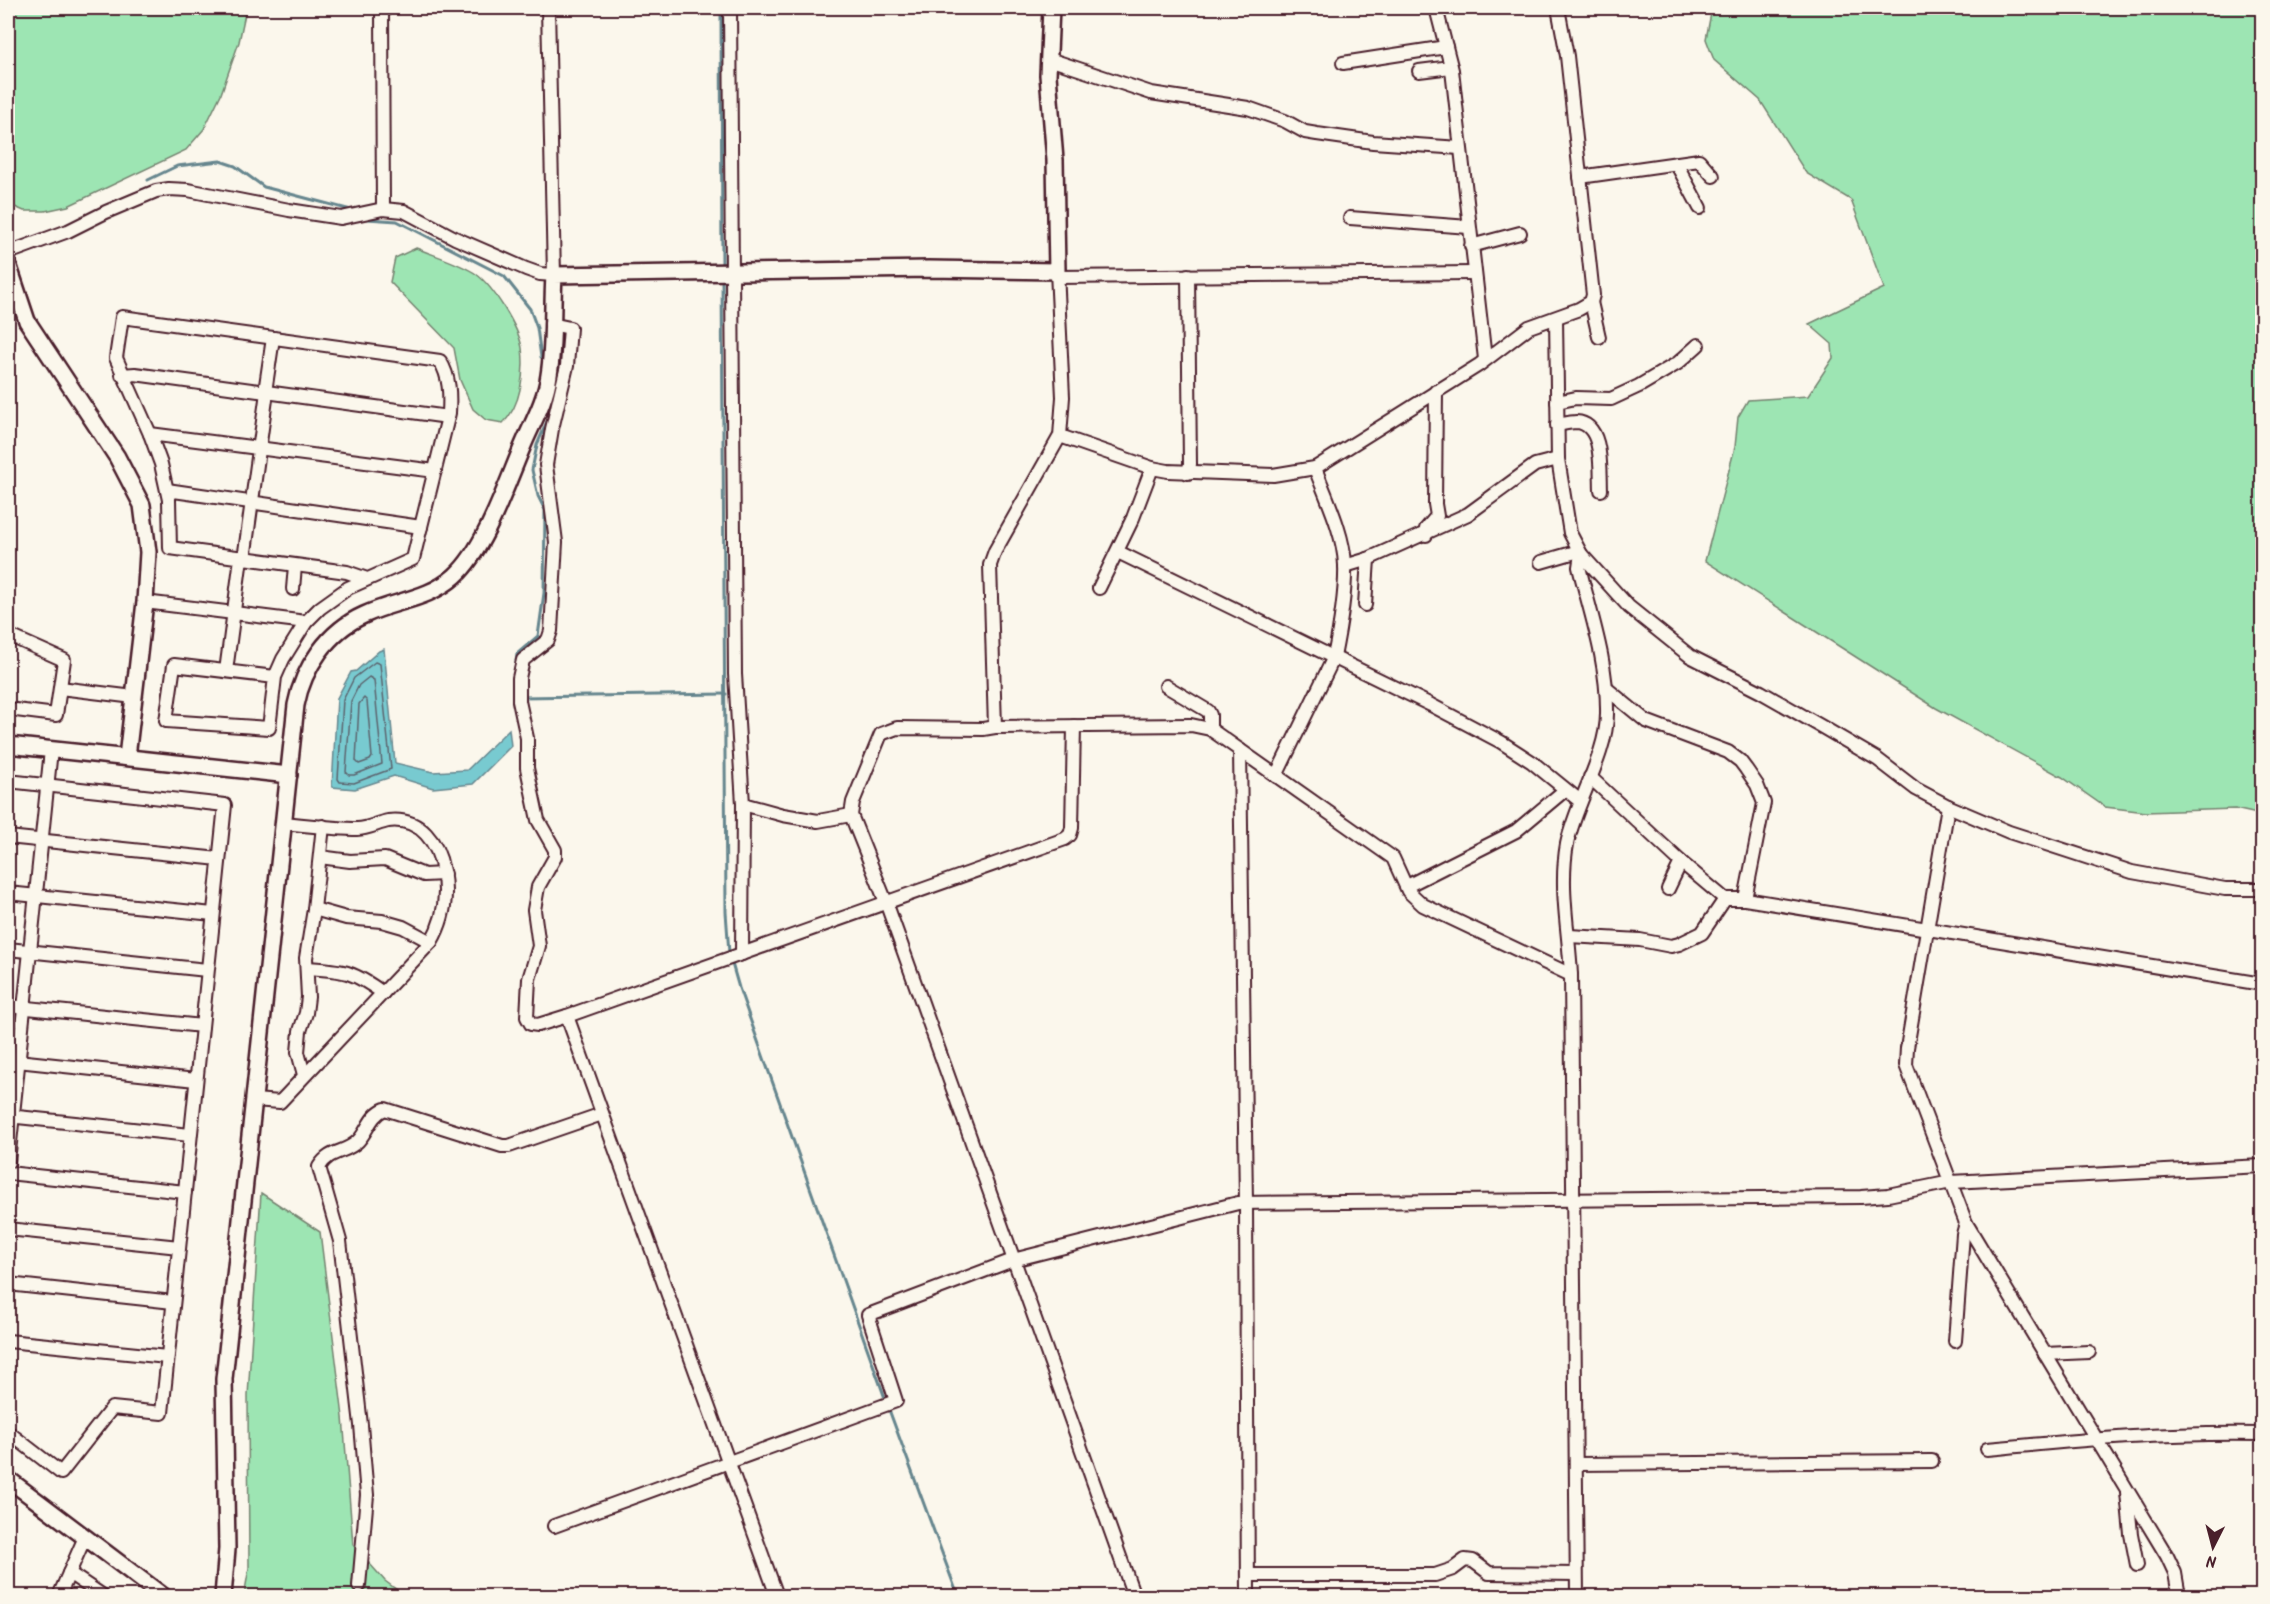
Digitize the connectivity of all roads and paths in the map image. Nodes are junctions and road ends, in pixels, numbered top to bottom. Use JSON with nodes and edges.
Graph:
{"nodes":[{"id":1,"x":382,"y":8,"type":"edge"},
{"id":2,"x":548,"y":8,"type":"edge"},
{"id":3,"x":730,"y":8,"type":"edge"},
{"id":4,"x":1051,"y":8,"type":"edge"},
{"id":5,"x":1436,"y":8,"type":"edge"},
{"id":6,"x":1558,"y":8,"type":"edge"},
{"id":7,"x":1446,"y":47,"type":"junction"},
{"id":8,"x":1049,"y":59,"type":"junction"},
{"id":9,"x":1344,"y":63,"type":"dead end"},
{"id":10,"x":1451,"y":67,"type":"junction"},
{"id":11,"x":1419,"y":71,"type":"dead end"},
{"id":12,"x":1460,"y":148,"type":"junction"},
{"id":13,"x":1676,"y":164,"type":"junction"},
{"id":14,"x":1713,"y":176,"type":"dead end"},
{"id":15,"x":1580,"y":177,"type":"junction"},
{"id":16,"x":1700,"y":208,"type":"dead end"},
{"id":17,"x":382,"y":209,"type":"junction"},
{"id":18,"x":1350,"y":218,"type":"dead end"},
{"id":19,"x":1469,"y":227,"type":"junction"},
{"id":20,"x":1520,"y":233,"type":"dead end"},
{"id":21,"x":1471,"y":246,"type":"junction"},
{"id":22,"x":8,"y":254,"type":"edge"},
{"id":23,"x":8,"y":264,"type":"edge"},
{"id":24,"x":733,"y":273,"type":"junction"},
{"id":25,"x":1474,"y":273,"type":"junction"},
{"id":26,"x":1057,"y":274,"type":"junction"},
{"id":27,"x":554,"y":275,"type":"junction"},
{"id":28,"x":1188,"y":275,"type":"junction"},
{"id":29,"x":1591,"y":302,"type":"junction"},
{"id":30,"x":1556,"y":318,"type":"junction"},
{"id":31,"x":551,"y":324,"type":"junction"},
{"id":32,"x":1599,"y":337,"type":"dead end"},
{"id":33,"x":273,"y":338,"type":"junction"},
{"id":34,"x":1698,"y":345,"type":"dead end"},
{"id":35,"x":1485,"y":359,"type":"junction"},
{"id":36,"x":122,"y":375,"type":"junction"},
{"id":37,"x":1436,"y":391,"type":"junction"},
{"id":38,"x":266,"y":392,"type":"junction"},
{"id":39,"x":1557,"y":402,"type":"junction"},
{"id":40,"x":448,"y":417,"type":"junction"},
{"id":41,"x":1557,"y":425,"type":"junction"},
{"id":42,"x":150,"y":434,"type":"junction"},
{"id":43,"x":1060,"y":436,"type":"junction"},
{"id":44,"x":259,"y":448,"type":"junction"},
{"id":45,"x":1557,"y":459,"type":"junction"},
{"id":46,"x":1152,"y":468,"type":"junction"},
{"id":47,"x":1315,"y":468,"type":"junction"},
{"id":48,"x":435,"y":471,"type":"junction"},
{"id":49,"x":1188,"y":473,"type":"junction"},
{"id":50,"x":167,"y":490,"type":"junction"},
{"id":51,"x":1601,"y":490,"type":"dead end"},
{"id":52,"x":252,"y":502,"type":"junction"},
{"id":53,"x":421,"y":527,"type":"junction"},
{"id":54,"x":1426,"y":535,"type":"junction"},
{"id":55,"x":1118,"y":552,"type":"junction"},
{"id":56,"x":1580,"y":553,"type":"junction"},
{"id":57,"x":242,"y":559,"type":"junction"},
{"id":58,"x":1368,"y":560,"type":"junction"},
{"id":59,"x":1541,"y":562,"type":"dead end"},
{"id":60,"x":296,"y":566,"type":"junction"},
{"id":61,"x":1345,"y":566,"type":"junction"},
{"id":62,"x":367,"y":579,"type":"junction"},
{"id":63,"x":1099,"y":588,"type":"dead end"},
{"id":64,"x":293,"y":589,"type":"dead end"},
{"id":65,"x":145,"y":602,"type":"junction"},
{"id":66,"x":1365,"y":605,"type":"dead end"},
{"id":67,"x":234,"y":614,"type":"junction"},
{"id":68,"x":306,"y":622,"type":"junction"},
{"id":69,"x":8,"y":635,"type":"edge"},
{"id":70,"x":1334,"y":657,"type":"junction"},
{"id":71,"x":226,"y":671,"type":"junction"},
{"id":72,"x":275,"y":677,"type":"junction"},
{"id":73,"x":1166,"y":686,"type":"dead end"},
{"id":74,"x":60,"y":688,"type":"junction"},
{"id":75,"x":1607,"y":689,"type":"junction"},
{"id":76,"x":134,"y":696,"type":"junction"},
{"id":77,"x":8,"y":709,"type":"edge"},
{"id":78,"x":1074,"y":726,"type":"junction"},
{"id":79,"x":995,"y":727,"type":"junction"},
{"id":80,"x":1210,"y":729,"type":"junction"},
{"id":81,"x":8,"y":745,"type":"edge"},
{"id":82,"x":51,"y":750,"type":"junction"},
{"id":83,"x":1240,"y":750,"type":"junction"},
{"id":84,"x":127,"y":757,"type":"junction"},
{"id":85,"x":289,"y":775,"type":"junction"},
{"id":86,"x":1276,"y":776,"type":"junction"},
{"id":87,"x":1590,"y":777,"type":"junction"},
{"id":88,"x":8,"y":781,"type":"edge"},
{"id":89,"x":46,"y":785,"type":"junction"},
{"id":90,"x":1565,"y":790,"type":"junction"},
{"id":91,"x":1580,"y":801,"type":"junction"},
{"id":92,"x":743,"y":804,"type":"junction"},
{"id":93,"x":1948,"y":806,"type":"junction"},
{"id":94,"x":851,"y":815,"type":"junction"},
{"id":95,"x":283,"y":823,"type":"junction"},
{"id":96,"x":323,"y":826,"type":"junction"},
{"id":97,"x":8,"y":837,"type":"edge"},
{"id":98,"x":41,"y":841,"type":"junction"},
{"id":99,"x":320,"y":857,"type":"junction"},
{"id":100,"x":219,"y":859,"type":"junction"},
{"id":101,"x":1681,"y":862,"type":"junction"},
{"id":102,"x":444,"y":874,"type":"junction"},
{"id":103,"x":1407,"y":886,"type":"junction"},
{"id":104,"x":1668,"y":889,"type":"dead end"},
{"id":105,"x":2262,"y":889,"type":"edge"},
{"id":106,"x":8,"y":893,"type":"edge"},
{"id":107,"x":36,"y":896,"type":"junction"},
{"id":108,"x":1745,"y":899,"type":"junction"},
{"id":109,"x":1725,"y":900,"type":"junction"},
{"id":110,"x":886,"y":902,"type":"junction"},
{"id":111,"x":314,"y":909,"type":"junction"},
{"id":112,"x":213,"y":914,"type":"junction"},
{"id":113,"x":1928,"y":930,"type":"junction"},
{"id":114,"x":1569,"y":936,"type":"junction"},
{"id":115,"x":431,"y":942,"type":"junction"},
{"id":116,"x":8,"y":950,"type":"edge"},
{"id":117,"x":30,"y":952,"type":"junction"},
{"id":118,"x":734,"y":957,"type":"junction"},
{"id":119,"x":307,"y":968,"type":"junction"},
{"id":120,"x":207,"y":970,"type":"junction"},
{"id":121,"x":1571,"y":975,"type":"junction"},
{"id":122,"x":2262,"y":984,"type":"edge"},
{"id":123,"x":383,"y":993,"type":"junction"},
{"id":124,"x":8,"y":1006,"type":"edge"},
{"id":125,"x":24,"y":1008,"type":"junction"},
{"id":126,"x":567,"y":1016,"type":"junction"},
{"id":127,"x":202,"y":1026,"type":"junction"},
{"id":128,"x":13,"y":1061,"type":"edge"},
{"id":129,"x":304,"y":1075,"type":"junction"},
{"id":130,"x":196,"y":1080,"type":"junction"},
{"id":131,"x":254,"y":1100,"type":"junction"},
{"id":132,"x":602,"y":1114,"type":"junction"},
{"id":133,"x":10,"y":1116,"type":"edge"},
{"id":134,"x":190,"y":1135,"type":"junction"},
{"id":135,"x":8,"y":1162,"type":"edge"},
{"id":136,"x":2262,"y":1166,"type":"edge"},
{"id":137,"x":8,"y":1173,"type":"edge"},
{"id":138,"x":1951,"y":1182,"type":"junction"},
{"id":139,"x":185,"y":1192,"type":"junction"},
{"id":140,"x":1574,"y":1200,"type":"junction"},
{"id":141,"x":1246,"y":1203,"type":"junction"},
{"id":142,"x":1966,"y":1223,"type":"junction"},
{"id":143,"x":8,"y":1229,"type":"edge"},
{"id":144,"x":179,"y":1247,"type":"junction"},
{"id":145,"x":1013,"y":1260,"type":"junction"},
{"id":146,"x":8,"y":1284,"type":"edge"},
{"id":147,"x":173,"y":1302,"type":"junction"},
{"id":148,"x":8,"y":1341,"type":"edge"},
{"id":149,"x":1955,"y":1341,"type":"dead end"},
{"id":150,"x":2089,"y":1352,"type":"dead end"},
{"id":151,"x":2045,"y":1354,"type":"junction"},
{"id":152,"x":167,"y":1357,"type":"junction"},
{"id":153,"x":8,"y":1432,"type":"edge"},
{"id":154,"x":2262,"y":1434,"type":"edge"},
{"id":155,"x":2096,"y":1438,"type":"junction"},
{"id":156,"x":1988,"y":1449,"type":"dead end"},
{"id":157,"x":1932,"y":1461,"type":"dead end"},
{"id":158,"x":729,"y":1462,"type":"junction"},
{"id":159,"x":1576,"y":1464,"type":"junction"},
{"id":160,"x":8,"y":1479,"type":"edge"},
{"id":161,"x":2127,"y":1491,"type":"junction"},
{"id":162,"x":554,"y":1526,"type":"dead end"},
{"id":163,"x":85,"y":1537,"type":"junction"},
{"id":164,"x":2137,"y":1566,"type":"dead end"},
{"id":165,"x":69,"y":1573,"type":"junction"},
{"id":166,"x":1576,"y":1574,"type":"junction"},
{"id":167,"x":1248,"y":1575,"type":"junction"},
{"id":168,"x":359,"y":1586,"type":"dead end"},
{"id":169,"x":59,"y":1596,"type":"edge"},
{"id":170,"x":103,"y":1596,"type":"edge"},
{"id":171,"x":163,"y":1596,"type":"edge"},
{"id":172,"x":223,"y":1596,"type":"edge"},
{"id":173,"x":777,"y":1596,"type":"edge"},
{"id":174,"x":1134,"y":1596,"type":"edge"},
{"id":175,"x":1248,"y":1596,"type":"edge"},
{"id":176,"x":1576,"y":1596,"type":"edge"},
{"id":177,"x":2179,"y":1596,"type":"edge"}],
"edges":[{"from":1,"to":17,"type":"street"},
{"from":2,"to":27,"type":"street"},
{"from":3,"to":24,"type":"street"},
{"from":4,"to":8,"type":"street"},
{"from":5,"to":7,"type":"street"},
{"from":6,"to":15,"type":"street"},
{"from":7,"to":9,"type":"street"},
{"from":7,"to":10,"type":"street"},
{"from":8,"to":12,"type":"street"},
{"from":8,"to":26,"type":"street"},
{"from":10,"to":11,"type":"street"},
{"from":10,"to":12,"type":"street"},
{"from":12,"to":19,"type":"street"},
{"from":13,"to":14,"type":"street"},
{"from":13,"to":15,"type":"street"},
{"from":13,"to":16,"type":"street"},
{"from":15,"to":29,"type":"street"},
{"from":17,"to":22,"type":"street"},
{"from":17,"to":27,"type":"street"},
{"from":18,"to":19,"type":"street"},
{"from":19,"to":21,"type":"street"},
{"from":20,"to":21,"type":"street"},
{"from":21,"to":25,"type":"street"},
{"from":23,"to":65,"type":"street"},
{"from":24,"to":26,"type":"street"},
{"from":24,"to":27,"type":"street"},
{"from":24,"to":92,"type":"street"},
{"from":25,"to":28,"type":"street"},
{"from":25,"to":35,"type":"street"},
{"from":26,"to":28,"type":"street"},
{"from":26,"to":43,"type":"street"},
{"from":27,"to":31,"type":"street"},
{"from":28,"to":49,"type":"street"},
{"from":29,"to":30,"type":"street"},
{"from":29,"to":32,"type":"street"},
{"from":30,"to":35,"type":"street"},
{"from":30,"to":39,"type":"street"},
{"from":31,"to":85,"type":"street"},
{"from":31,"to":126,"type":"street"},
{"from":33,"to":36,"type":"street"},
{"from":33,"to":38,"type":"street"},
{"from":33,"to":40,"type":"street"},
{"from":34,"to":39,"type":"street"},
{"from":35,"to":37,"type":"street"},
{"from":36,"to":38,"type":"street"},
{"from":36,"to":42,"type":"street"},
{"from":37,"to":47,"type":"street"},
{"from":37,"to":54,"type":"street"},
{"from":38,"to":40,"type":"street"},
{"from":38,"to":44,"type":"street"},
{"from":39,"to":41,"type":"street"},
{"from":40,"to":48,"type":"street"},
{"from":41,"to":45,"type":"street"},
{"from":41,"to":51,"type":"street"},
{"from":42,"to":44,"type":"street"},
{"from":42,"to":50,"type":"street"},
{"from":43,"to":46,"type":"street"},
{"from":43,"to":79,"type":"street"},
{"from":44,"to":48,"type":"street"},
{"from":44,"to":52,"type":"street"},
{"from":45,"to":54,"type":"street"},
{"from":45,"to":56,"type":"street"},
{"from":46,"to":49,"type":"street"},
{"from":46,"to":55,"type":"street"},
{"from":47,"to":49,"type":"street"},
{"from":47,"to":61,"type":"street"},
{"from":48,"to":53,"type":"street"},
{"from":50,"to":52,"type":"street"},
{"from":50,"to":57,"type":"street"},
{"from":52,"to":53,"type":"street"},
{"from":52,"to":57,"type":"street"},
{"from":53,"to":62,"type":"street"},
{"from":54,"to":58,"type":"street"},
{"from":55,"to":63,"type":"street"},
{"from":55,"to":70,"type":"street"},
{"from":56,"to":59,"type":"street"},
{"from":56,"to":75,"type":"street"},
{"from":56,"to":93,"type":"street"},
{"from":57,"to":60,"type":"street"},
{"from":57,"to":67,"type":"street"},
{"from":58,"to":61,"type":"street"},
{"from":58,"to":66,"type":"street"},
{"from":60,"to":62,"type":"street"},
{"from":60,"to":64,"type":"street"},
{"from":61,"to":70,"type":"street"},
{"from":62,"to":68,"type":"street"},
{"from":65,"to":67,"type":"street"},
{"from":65,"to":76,"type":"street"},
{"from":67,"to":68,"type":"street"},
{"from":67,"to":71,"type":"street"},
{"from":68,"to":72,"type":"street"},
{"from":69,"to":74,"type":"street"},
{"from":70,"to":86,"type":"street"},
{"from":70,"to":90,"type":"street"},
{"from":71,"to":72,"type":"street"},
{"from":71,"to":72,"type":"street"},
{"from":73,"to":80,"type":"street"},
{"from":74,"to":76,"type":"street"},
{"from":74,"to":77,"type":"street"},
{"from":75,"to":87,"type":"street"},
{"from":75,"to":108,"type":"street"},
{"from":76,"to":84,"type":"street"},
{"from":78,"to":79,"type":"street"},
{"from":78,"to":80,"type":"street"},
{"from":78,"to":110,"type":"street"},
{"from":79,"to":94,"type":"street"},
{"from":80,"to":83,"type":"street"},
{"from":81,"to":82,"type":"street"},
{"from":82,"to":84,"type":"street"},
{"from":82,"to":89,"type":"street"},
{"from":83,"to":86,"type":"street"},
{"from":83,"to":141,"type":"street"},
{"from":84,"to":85,"type":"street"},
{"from":85,"to":95,"type":"street"},
{"from":86,"to":103,"type":"street"},
{"from":87,"to":91,"type":"street"},
{"from":87,"to":101,"type":"street"},
{"from":88,"to":89,"type":"street"},
{"from":89,"to":98,"type":"street"},
{"from":89,"to":100,"type":"street"},
{"from":90,"to":91,"type":"street"},
{"from":90,"to":103,"type":"street"},
{"from":91,"to":114,"type":"street"},
{"from":92,"to":94,"type":"street"},
{"from":92,"to":118,"type":"street"},
{"from":93,"to":105,"type":"street"},
{"from":93,"to":113,"type":"street"},
{"from":94,"to":110,"type":"street"},
{"from":95,"to":96,"type":"street"},
{"from":95,"to":131,"type":"street"},
{"from":96,"to":99,"type":"street"},
{"from":96,"to":102,"type":"street"},
{"from":97,"to":98,"type":"street"},
{"from":98,"to":100,"type":"street"},
{"from":98,"to":107,"type":"street"},
{"from":99,"to":102,"type":"street"},
{"from":99,"to":111,"type":"street"},
{"from":100,"to":112,"type":"street"},
{"from":101,"to":104,"type":"street"},
{"from":101,"to":109,"type":"street"},
{"from":102,"to":115,"type":"street"},
{"from":103,"to":121,"type":"street"},
{"from":106,"to":107,"type":"street"},
{"from":107,"to":112,"type":"street"},
{"from":107,"to":117,"type":"street"},
{"from":108,"to":109,"type":"street"},
{"from":108,"to":113,"type":"street"},
{"from":109,"to":114,"type":"street"},
{"from":110,"to":118,"type":"street"},
{"from":110,"to":145,"type":"street"},
{"from":111,"to":115,"type":"street"},
{"from":111,"to":119,"type":"street"},
{"from":112,"to":120,"type":"street"},
{"from":113,"to":122,"type":"street"},
{"from":113,"to":138,"type":"street"},
{"from":114,"to":121,"type":"street"},
{"from":115,"to":123,"type":"street"},
{"from":116,"to":117,"type":"street"},
{"from":117,"to":120,"type":"street"},
{"from":117,"to":125,"type":"street"},
{"from":118,"to":126,"type":"street"},
{"from":119,"to":123,"type":"street"},
{"from":119,"to":129,"type":"street"},
{"from":120,"to":127,"type":"street"},
{"from":121,"to":140,"type":"street"},
{"from":123,"to":129,"type":"street"},
{"from":124,"to":125,"type":"street"},
{"from":125,"to":127,"type":"street"},
{"from":125,"to":128,"type":"street"},
{"from":126,"to":132,"type":"street"},
{"from":127,"to":130,"type":"street"},
{"from":128,"to":130,"type":"street"},
{"from":128,"to":133,"type":"street"},
{"from":129,"to":131,"type":"street"},
{"from":130,"to":134,"type":"street"},
{"from":131,"to":172,"type":"street"},
{"from":132,"to":158,"type":"street"},
{"from":132,"to":168,"type":"street"},
{"from":133,"to":134,"type":"street"},
{"from":133,"to":135,"type":"street"},
{"from":134,"to":139,"type":"street"},
{"from":136,"to":138,"type":"street"},
{"from":137,"to":139,"type":"street"},
{"from":138,"to":140,"type":"street"},
{"from":138,"to":142,"type":"street"},
{"from":139,"to":144,"type":"street"},
{"from":140,"to":141,"type":"street"},
{"from":140,"to":159,"type":"street"},
{"from":141,"to":145,"type":"street"},
{"from":141,"to":167,"type":"street"},
{"from":142,"to":149,"type":"street"},
{"from":142,"to":151,"type":"street"},
{"from":143,"to":144,"type":"street"},
{"from":144,"to":147,"type":"street"},
{"from":145,"to":158,"type":"street"},
{"from":145,"to":174,"type":"street"},
{"from":146,"to":147,"type":"street"},
{"from":147,"to":152,"type":"street"},
{"from":148,"to":152,"type":"street"},
{"from":150,"to":151,"type":"street"},
{"from":151,"to":155,"type":"street"},
{"from":152,"to":153,"type":"street"},
{"from":154,"to":155,"type":"street"},
{"from":155,"to":156,"type":"street"},
{"from":155,"to":161,"type":"street"},
{"from":157,"to":159,"type":"street"},
{"from":158,"to":162,"type":"street"},
{"from":158,"to":173,"type":"street"},
{"from":159,"to":166,"type":"street"},
{"from":160,"to":163,"type":"street"},
{"from":161,"to":164,"type":"street"},
{"from":161,"to":177,"type":"street"},
{"from":163,"to":165,"type":"street"},
{"from":163,"to":171,"type":"street"},
{"from":165,"to":169,"type":"street"},
{"from":165,"to":170,"type":"street"},
{"from":166,"to":167,"type":"street"},
{"from":166,"to":176,"type":"street"},
{"from":167,"to":175,"type":"street"}]}
